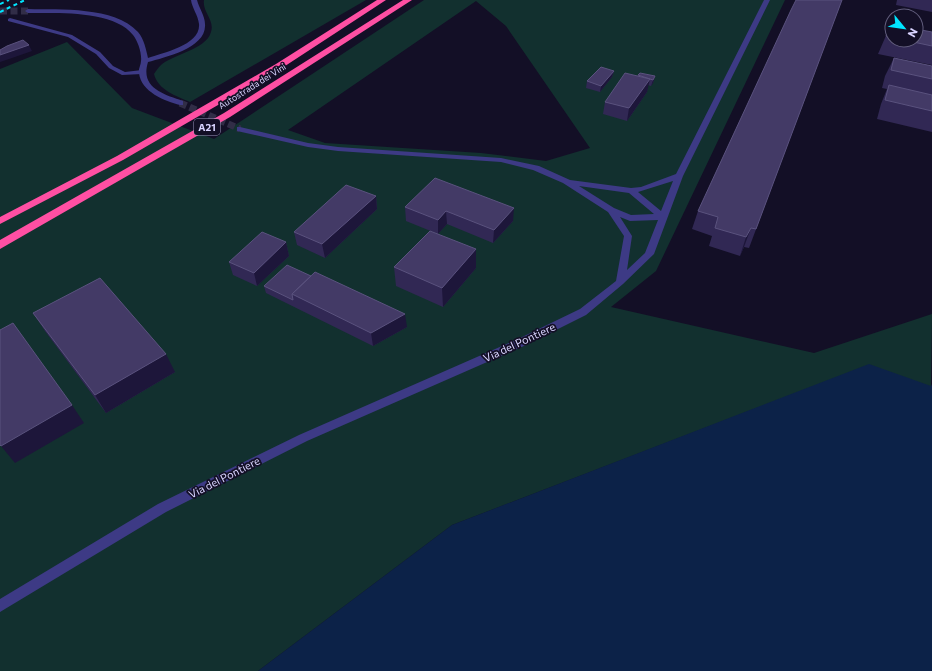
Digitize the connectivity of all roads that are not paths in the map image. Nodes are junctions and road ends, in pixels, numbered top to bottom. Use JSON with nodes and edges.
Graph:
{"nodes":[{"id":1,"x":194,"y":0,"type":"edge"},
{"id":2,"x":382,"y":0,"type":"edge"},
{"id":3,"x":408,"y":0,"type":"edge"},
{"id":4,"x":767,"y":0,"type":"edge"},
{"id":5,"x":28,"y":11,"type":"tunnel mouth"},
{"id":6,"x":10,"y":20,"type":"dead end"},
{"id":7,"x":145,"y":60,"type":"junction"},
{"id":8,"x":142,"y":72,"type":"junction"},
{"id":9,"x":180,"y":103,"type":"tunnel mouth"},
{"id":10,"x":240,"y":129,"type":"tunnel mouth"},
{"id":11,"x":679,"y":176,"type":"junction"},
{"id":12,"x":566,"y":181,"type":"junction"},
{"id":13,"x":631,"y":191,"type":"junction"},
{"id":14,"x":611,"y":210,"type":"junction"},
{"id":15,"x":663,"y":217,"type":"junction"},
{"id":16,"x":0,"y":221,"type":"edge"},
{"id":17,"x":0,"y":245,"type":"edge"},
{"id":18,"x":620,"y":282,"type":"junction"},
{"id":19,"x":0,"y":606,"type":"edge"}],
"edges":[{"from":1,"to":7,"type":"street"},
{"from":2,"to":16,"type":"highway","name":"Autostrada dei Vini","number":"A21"},
{"from":3,"to":17,"type":"highway","name":"Autostrada dei Vini","number":"A21"},
{"from":4,"to":11,"type":"street","name":"Via del Pontiere"},
{"from":5,"to":7,"type":"street"},
{"from":6,"to":8,"type":"street"},
{"from":7,"to":8,"type":"street"},
{"from":8,"to":9,"type":"street"},
{"from":10,"to":12,"type":"street"},
{"from":11,"to":13,"type":"street"},
{"from":11,"to":15,"type":"street","name":"Via del Pontiere"},
{"from":12,"to":13,"type":"street"},
{"from":12,"to":14,"type":"street"},
{"from":13,"to":15,"type":"street"},
{"from":14,"to":15,"type":"street"},
{"from":14,"to":18,"type":"street"},
{"from":15,"to":18,"type":"street","name":"Via del Pontiere"},
{"from":18,"to":19,"type":"street","name":"Via del Pontiere"}]}
